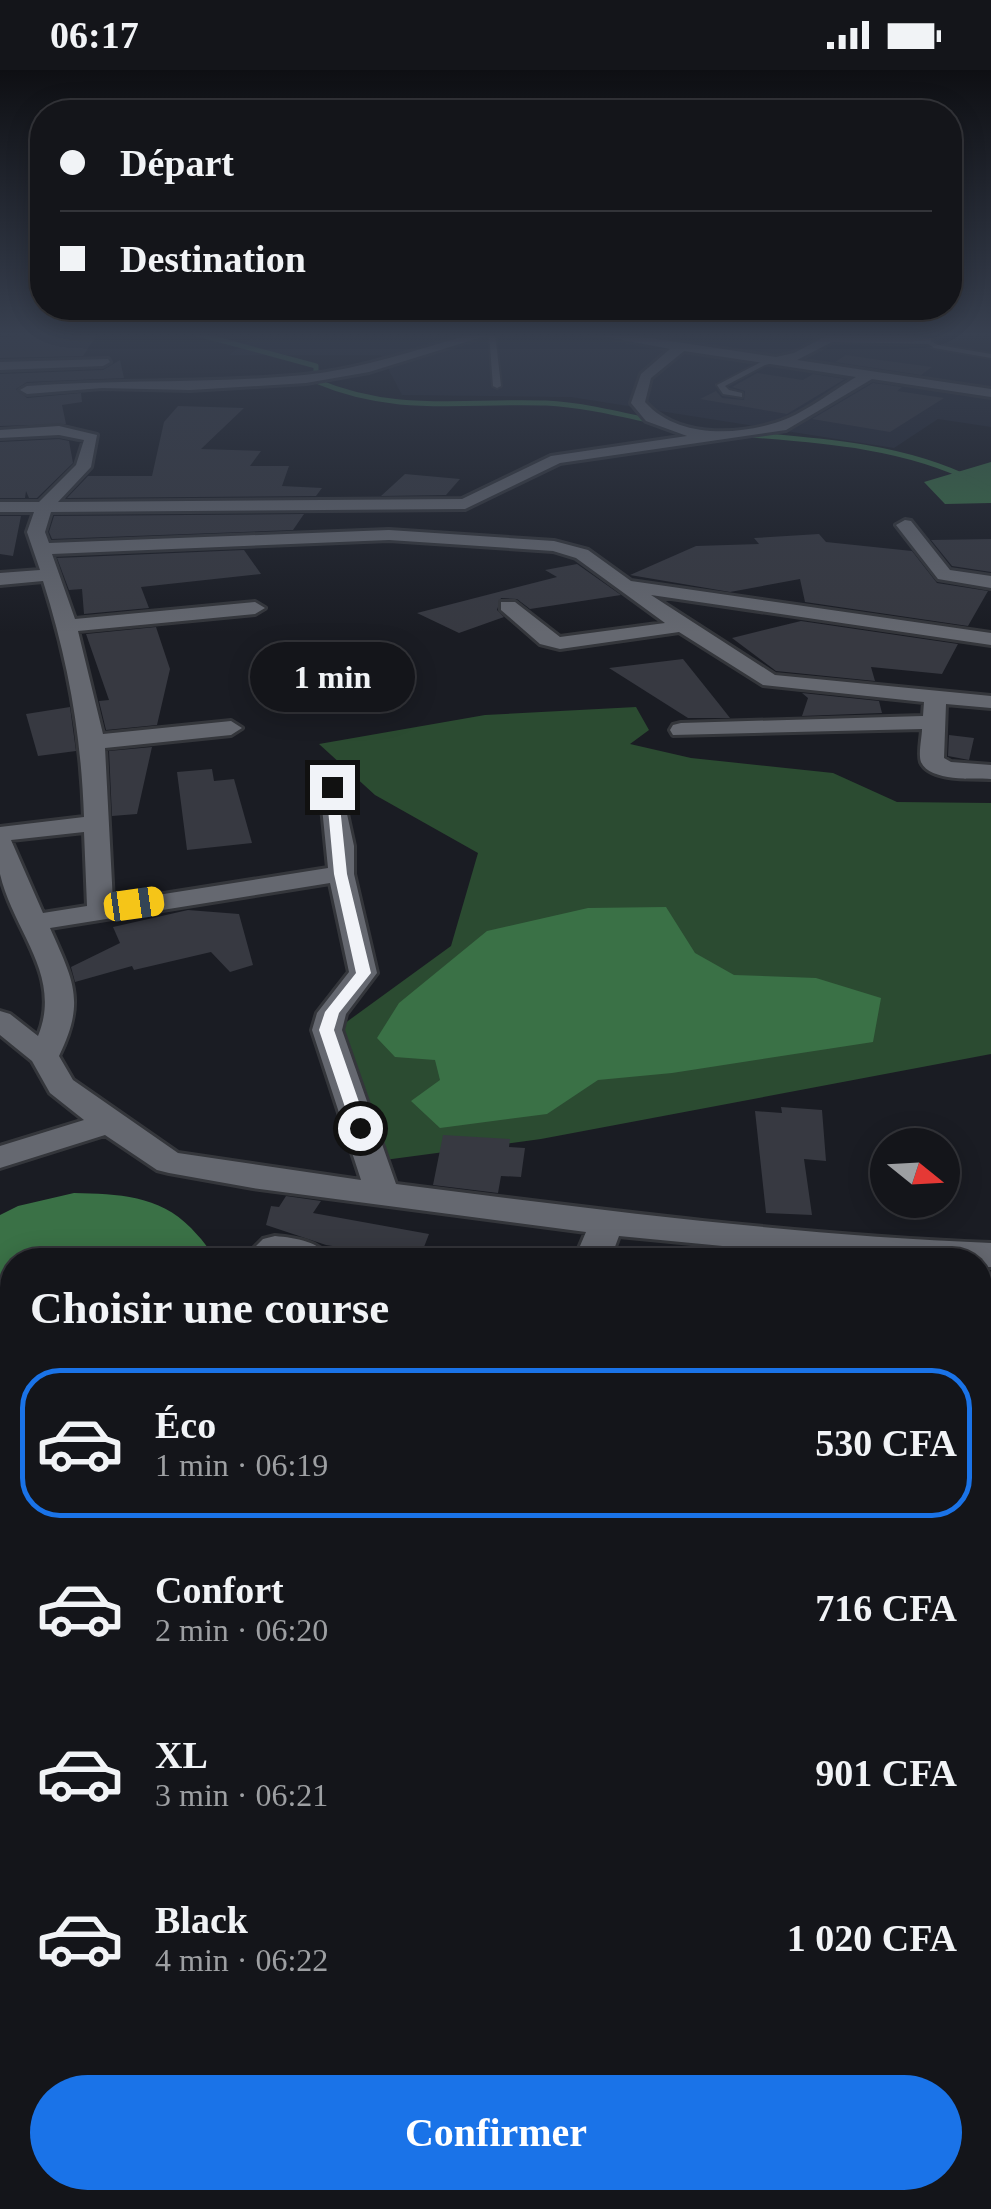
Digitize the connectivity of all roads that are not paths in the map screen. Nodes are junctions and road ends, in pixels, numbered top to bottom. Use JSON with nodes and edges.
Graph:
{"nodes":[{"id":1,"x":79,"y":433,"type":"edge"},
{"id":2,"x":692,"y":433,"type":"edge"},
{"id":3,"x":727,"y":433,"type":"edge"},
{"id":4,"x":702,"y":436,"type":"junction"},
{"id":5,"x":44,"y":506,"type":"junction"},
{"id":6,"x":0,"y":507,"type":"edge"},
{"id":7,"x":905,"y":524,"type":"dead end"},
{"id":8,"x":42,"y":549,"type":"junction"},
{"id":9,"x":53,"y":574,"type":"junction"},
{"id":10,"x":0,"y":579,"type":"edge"},
{"id":11,"x":991,"y":582,"type":"edge"},
{"id":12,"x":624,"y":585,"type":"junction"},
{"id":13,"x":508,"y":606,"type":"dead end"},
{"id":14,"x":254,"y":608,"type":"dead end"},
{"id":15,"x":65,"y":626,"type":"junction"},
{"id":16,"x":682,"y":626,"type":"junction"},
{"id":17,"x":991,"y":639,"type":"edge"},
{"id":18,"x":936,"y":696,"type":"junction"},
{"id":19,"x":991,"y":702,"type":"edge"},
{"id":20,"x":932,"y":722,"type":"junction"},
{"id":21,"x":231,"y":728,"type":"dead end"},
{"id":22,"x":681,"y":730,"type":"dead end"},
{"id":23,"x":93,"y":742,"type":"junction"},
{"id":24,"x":991,"y":772,"type":"edge"},
{"id":25,"x":332,"y":787,"type":"dead end"},
{"id":26,"x":98,"y":823,"type":"junction"},
{"id":27,"x":0,"y":834,"type":"edge"},
{"id":28,"x":0,"y":842,"type":"edge"},
{"id":29,"x":341,"y":874,"type":"junction"},
{"id":30,"x":10,"y":891,"type":"edge"},
{"id":31,"x":100,"y":910,"type":"junction"},
{"id":32,"x":35,"y":922,"type":"junction"},
{"id":33,"x":0,"y":1020,"type":"edge"},
{"id":34,"x":44,"y":1056,"type":"junction"},
{"id":35,"x":109,"y":1123,"type":"junction"},
{"id":36,"x":0,"y":1157,"type":"edge"},
{"id":37,"x":382,"y":1193,"type":"junction"},
{"id":38,"x":607,"y":1223,"type":"junction"},
{"id":39,"x":597,"y":1248,"type":"edge"},
{"id":40,"x":872,"y":1248,"type":"edge"}],
"edges":[{"from":1,"to":5,"type":"street"},
{"from":2,"to":4,"type":"street"},
{"from":3,"to":4,"type":"street"},
{"from":4,"to":5,"type":"street"},
{"from":5,"to":6,"type":"street"},
{"from":5,"to":8,"type":"street"},
{"from":7,"to":11,"type":"street"},
{"from":8,"to":9,"type":"street"},
{"from":8,"to":12,"type":"street"},
{"from":9,"to":10,"type":"street"},
{"from":9,"to":15,"type":"street"},
{"from":12,"to":16,"type":"street"},
{"from":12,"to":17,"type":"street"},
{"from":13,"to":16,"type":"street"},
{"from":14,"to":15,"type":"street"},
{"from":15,"to":23,"type":"street"},
{"from":16,"to":18,"type":"street"},
{"from":18,"to":19,"type":"street"},
{"from":18,"to":20,"type":"street"},
{"from":20,"to":22,"type":"street"},
{"from":20,"to":24,"type":"street"},
{"from":21,"to":23,"type":"street"},
{"from":23,"to":26,"type":"street"},
{"from":25,"to":29,"type":"street"},
{"from":26,"to":27,"type":"street"},
{"from":26,"to":31,"type":"street"},
{"from":28,"to":30,"type":"street"},
{"from":29,"to":31,"type":"street"},
{"from":29,"to":37,"type":"street"},
{"from":30,"to":32,"type":"street"},
{"from":31,"to":32,"type":"street"},
{"from":32,"to":34,"type":"street"},
{"from":33,"to":34,"type":"street"},
{"from":34,"to":35,"type":"street"},
{"from":35,"to":36,"type":"street"},
{"from":35,"to":37,"type":"street"},
{"from":37,"to":38,"type":"street"},
{"from":38,"to":39,"type":"street"},
{"from":38,"to":40,"type":"street"}]}
